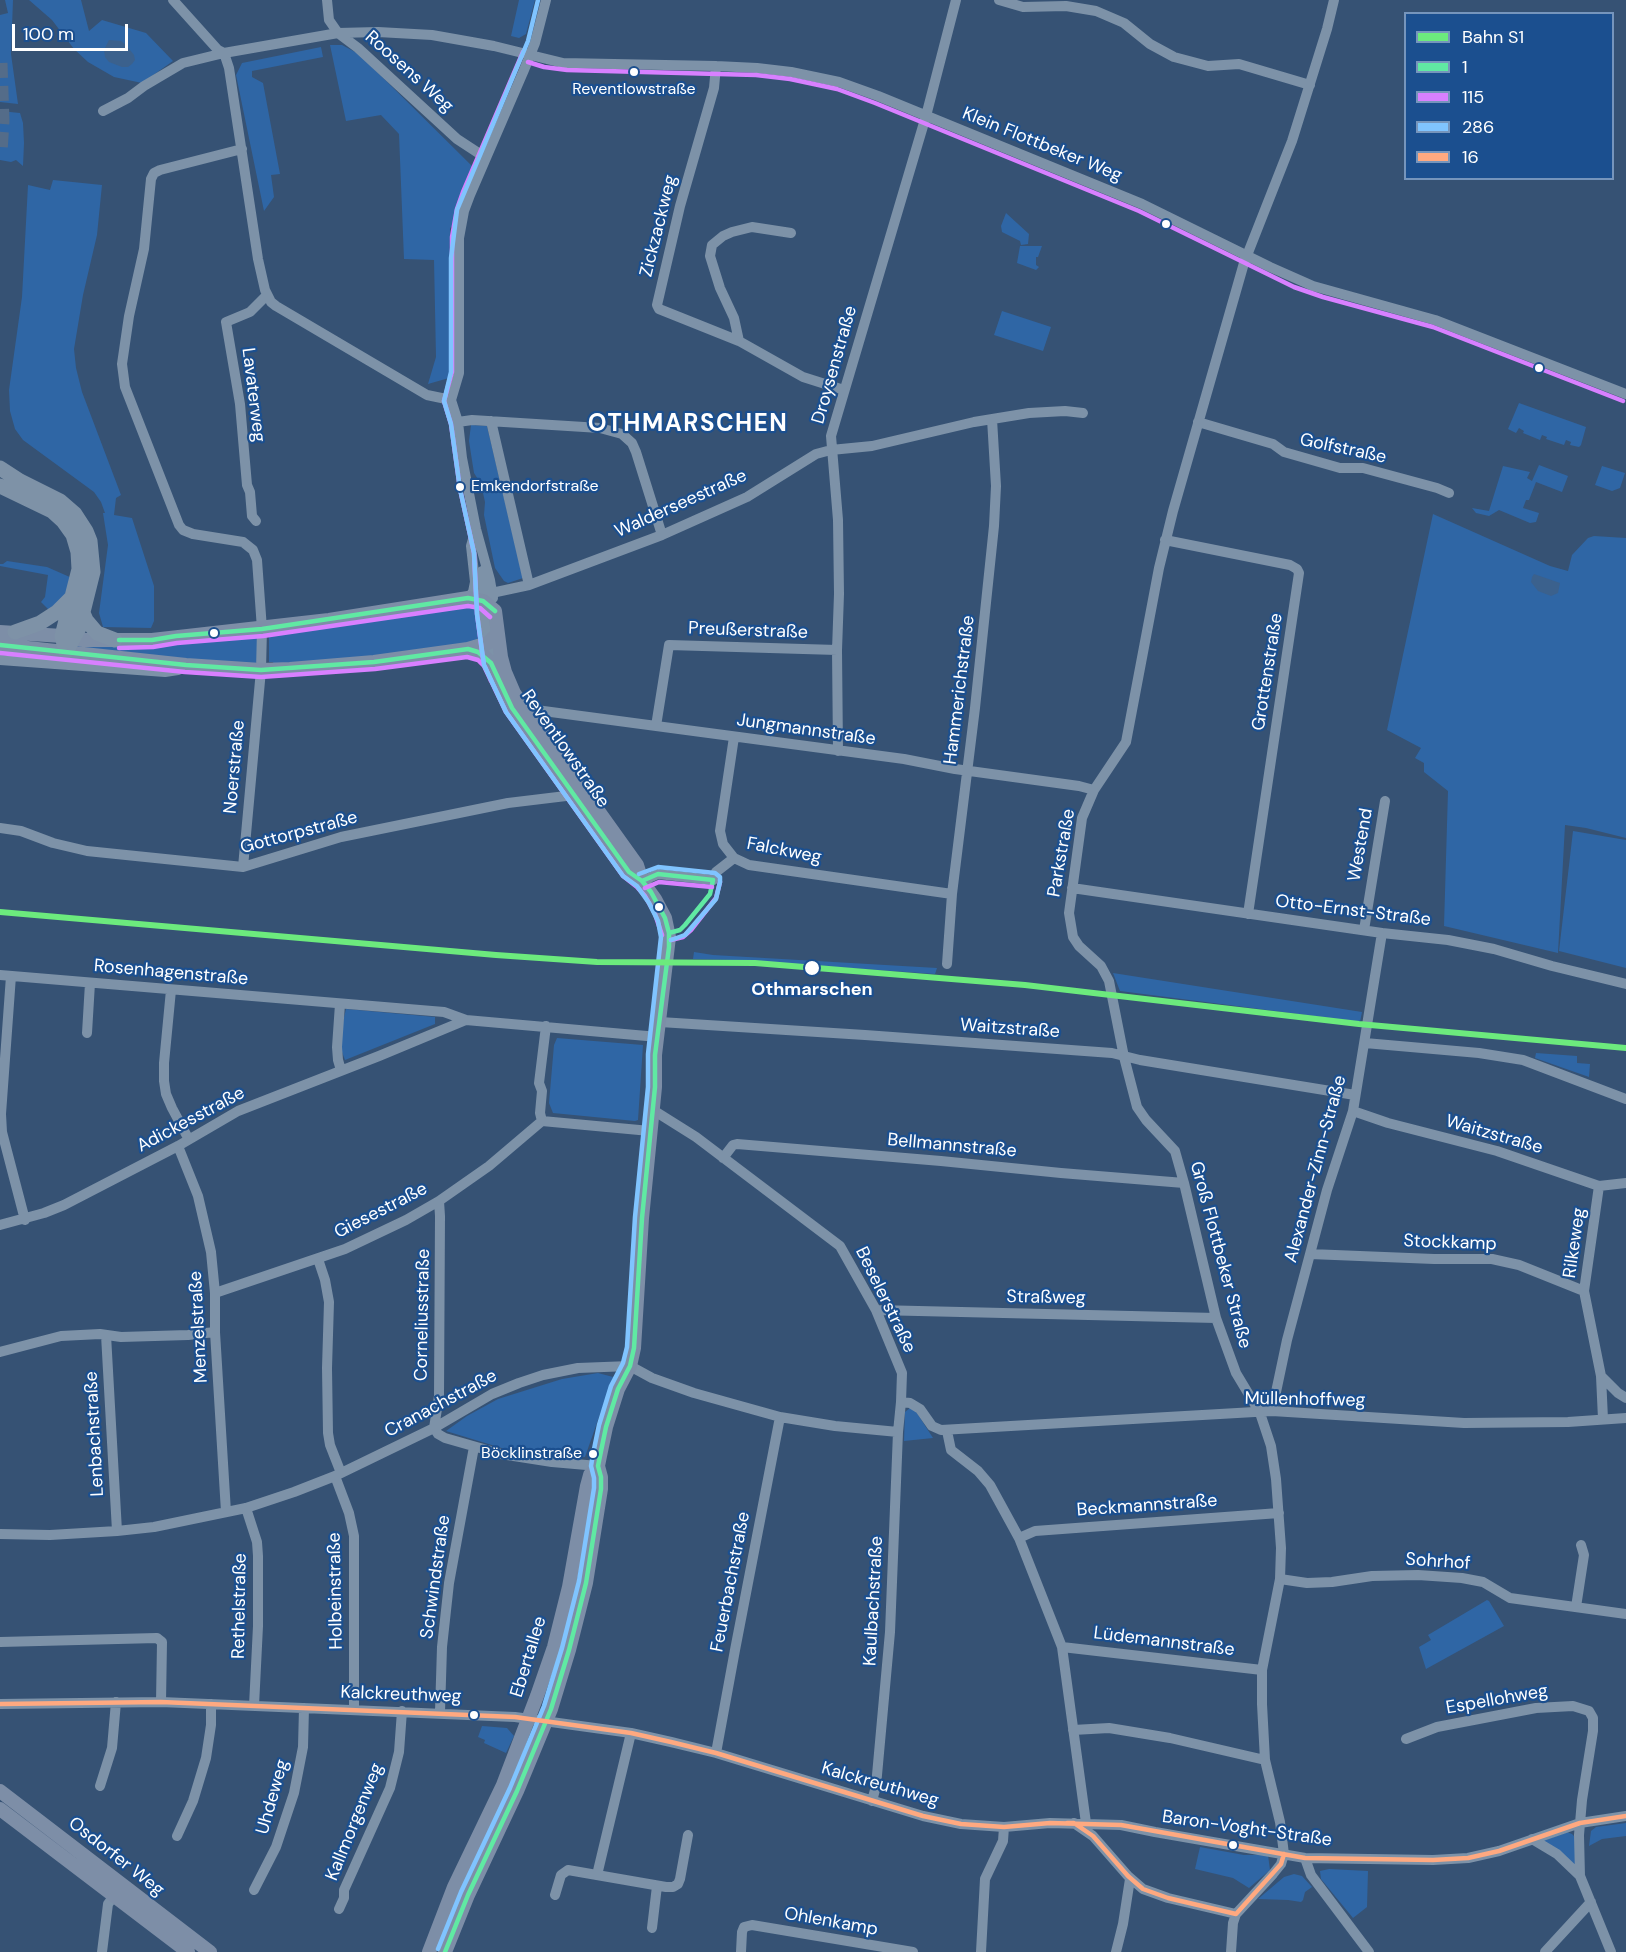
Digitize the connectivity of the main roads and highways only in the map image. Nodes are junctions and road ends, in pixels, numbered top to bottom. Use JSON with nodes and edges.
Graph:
{"nodes":[{"id":1,"x":0,"y":468,"type":"edge"},
{"id":2,"x":0,"y":486,"type":"edge"},
{"id":3,"x":73,"y":595,"type":"junction"},
{"id":4,"x":495,"y":611,"type":"joint"},
{"id":5,"x":83,"y":613,"type":"junction"},
{"id":6,"x":7,"y":632,"type":"edge"},
{"id":7,"x":493,"y":638,"type":"junction"},
{"id":8,"x":115,"y":640,"type":"junction"},
{"id":9,"x":67,"y":642,"type":"junction"},
{"id":10,"x":0,"y":645,"type":"edge"},
{"id":11,"x":468,"y":649,"type":"junction"},
{"id":12,"x":518,"y":708,"type":"junction"},
{"id":13,"x":642,"y":881,"type":"junction"},
{"id":14,"x":650,"y":1131,"type":"joint"},
{"id":15,"x":598,"y":1466,"type":"junction"},
{"id":16,"x":0,"y":1791,"type":"edge"},
{"id":17,"x":0,"y":1809,"type":"edge"},
{"id":18,"x":188,"y":1952,"type":"edge"},
{"id":19,"x":210,"y":1952,"type":"edge"},
{"id":20,"x":429,"y":1952,"type":"edge"},
{"id":21,"x":445,"y":1952,"type":"edge"}],
"edges":[{"from":1,"to":5,"type":"highway"},
{"from":2,"to":3,"type":"highway"},
{"from":3,"to":6,"type":"highway"},
{"from":3,"to":9,"type":"highway"},
{"from":4,"to":7,"type":"main road","name":"Reventlowstraße"},
{"from":4,"to":8,"type":"main road","name":"Walderseestraße"},
{"from":5,"to":8,"type":"highway"},
{"from":5,"to":9,"type":"highway"},
{"from":6,"to":9,"type":"main road","name":"Walderseestraße"},
{"from":7,"to":11,"type":"main road","name":"Walderseestraße"},
{"from":7,"to":12,"type":"main road","name":"Reventlowstraße"},
{"from":8,"to":9,"type":"main road","name":"Walderseestraße"},
{"from":9,"to":10,"type":"main road","name":"Walderseestraße"},
{"from":9,"to":11,"type":"main road","name":"Walderseestraße"},
{"from":11,"to":12,"type":"main road","name":"Reventlowstraße"},
{"from":12,"to":13,"type":"main road","name":"Reventlowstraße"},
{"from":12,"to":13,"type":"main road","name":"Reventlowstraße"},
{"from":13,"to":14,"type":"main road","name":"Reventlowstraße"},
{"from":14,"to":15,"type":"main road","name":"Ebertallee"},
{"from":15,"to":20,"type":"main road","name":"Ebertallee"},
{"from":15,"to":21,"type":"main road","name":"Ebertallee"},
{"from":16,"to":19,"type":"main road","name":"Osdorfer Weg"},
{"from":17,"to":18,"type":"main road","name":"Osdorfer Weg"}]}
